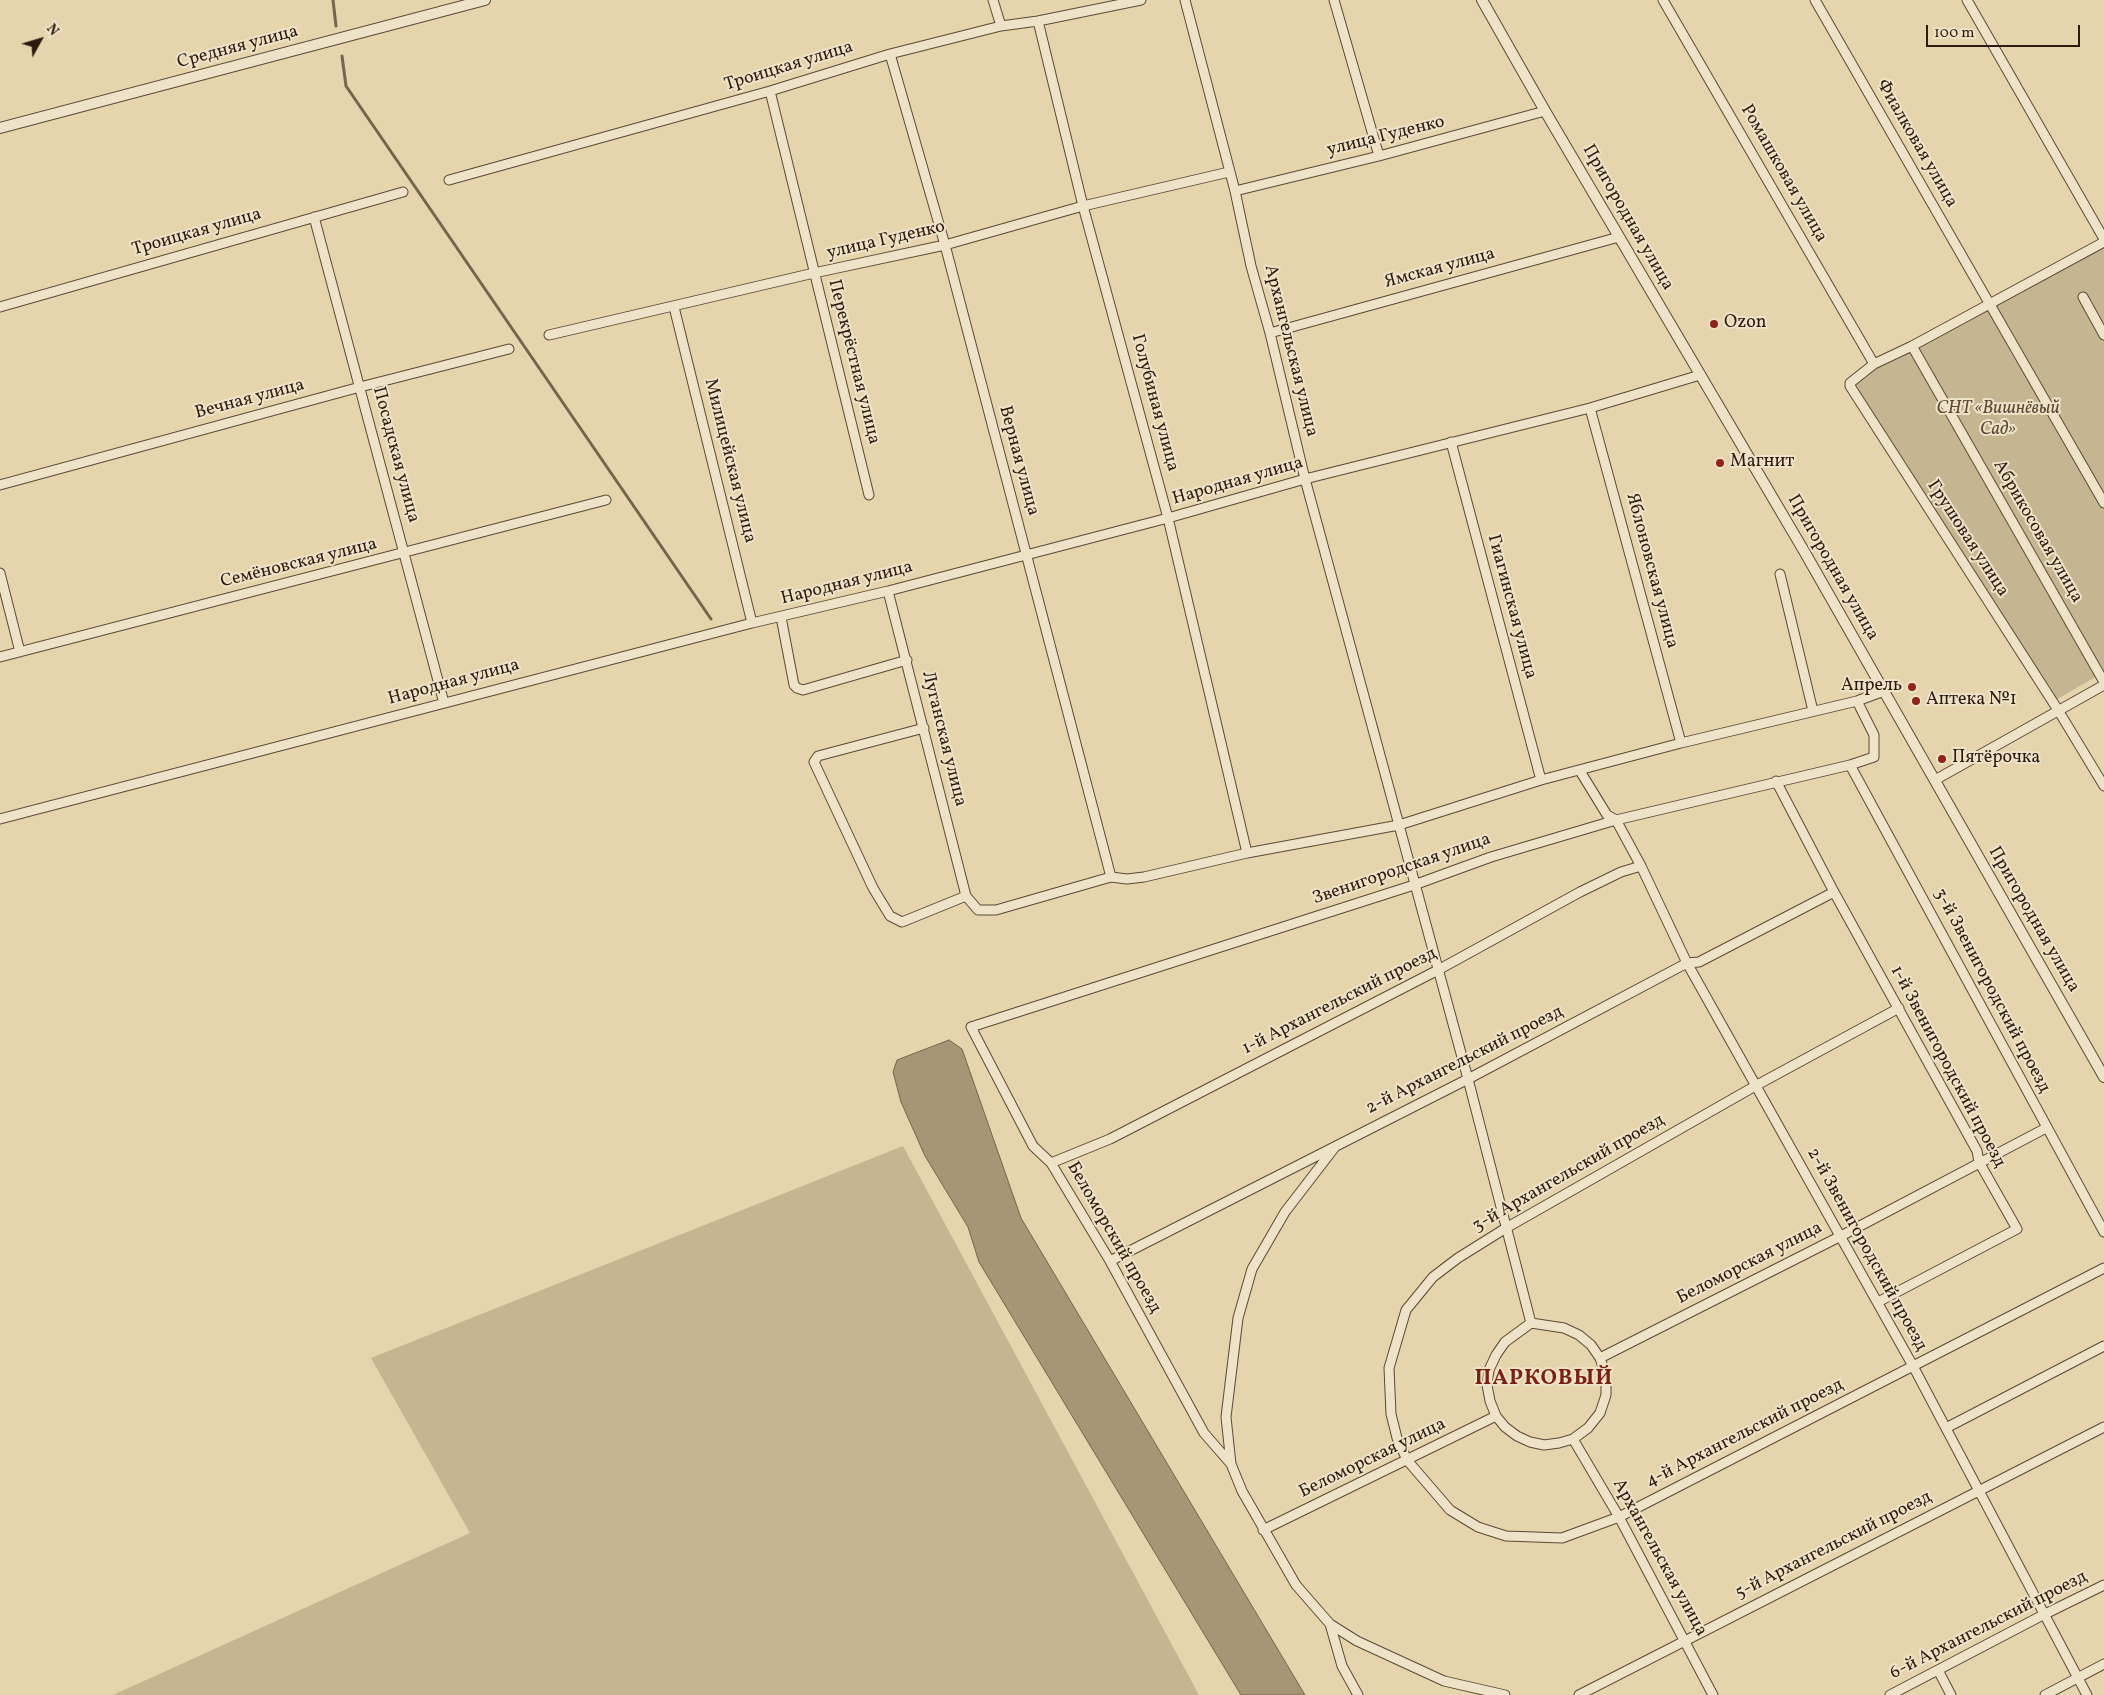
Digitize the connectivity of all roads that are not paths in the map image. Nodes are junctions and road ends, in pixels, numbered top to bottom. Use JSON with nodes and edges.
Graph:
{"nodes":[{"id":1,"x":485,"y":0,"type":"edge"},
{"id":2,"x":993,"y":0,"type":"edge"},
{"id":3,"x":1141,"y":0,"type":"edge"},
{"id":4,"x":1185,"y":0,"type":"edge"},
{"id":5,"x":1334,"y":0,"type":"edge"},
{"id":6,"x":1482,"y":0,"type":"edge"},
{"id":7,"x":1663,"y":0,"type":"edge"},
{"id":8,"x":1815,"y":0,"type":"edge"},
{"id":9,"x":1967,"y":0,"type":"edge"},
{"id":10,"x":1038,"y":22,"type":"junction"},
{"id":11,"x":1001,"y":26,"type":"junction"},
{"id":12,"x":890,"y":54,"type":"junction"},
{"id":13,"x":770,"y":90,"type":"junction"},
{"id":14,"x":1545,"y":111,"type":"junction"},
{"id":15,"x":0,"y":128,"type":"edge"},
{"id":16,"x":1379,"y":156,"type":"junction"},
{"id":17,"x":1229,"y":172,"type":"junction"},
{"id":18,"x":449,"y":180,"type":"dead end"},
{"id":19,"x":1235,"y":191,"type":"junction"},
{"id":20,"x":403,"y":192,"type":"dead end"},
{"id":21,"x":1082,"y":206,"type":"junction"},
{"id":22,"x":314,"y":217,"type":"junction"},
{"id":23,"x":1619,"y":237,"type":"junction"},
{"id":24,"x":2104,"y":240,"type":"edge"},
{"id":25,"x":945,"y":245,"type":"junction"},
{"id":26,"x":814,"y":273,"type":"junction"},
{"id":27,"x":2082,"y":297,"type":"dead end"},
{"id":28,"x":1988,"y":304,"type":"junction"},
{"id":29,"x":0,"y":306,"type":"edge"},
{"id":30,"x":674,"y":307,"type":"junction"},
{"id":31,"x":1270,"y":333,"type":"junction"},
{"id":32,"x":2104,"y":335,"type":"edge"},
{"id":33,"x":549,"y":336,"type":"dead end"},
{"id":34,"x":1912,"y":346,"type":"junction"},
{"id":35,"x":509,"y":349,"type":"dead end"},
{"id":36,"x":1874,"y":364,"type":"junction"},
{"id":37,"x":1700,"y":375,"type":"junction"},
{"id":38,"x":360,"y":387,"type":"junction"},
{"id":39,"x":1590,"y":408,"type":"junction"},
{"id":40,"x":1451,"y":442,"type":"junction"},
{"id":41,"x":1305,"y":479,"type":"junction"},
{"id":42,"x":0,"y":485,"type":"edge"},
{"id":43,"x":869,"y":496,"type":"dead end"},
{"id":44,"x":606,"y":500,"type":"dead end"},
{"id":45,"x":2104,"y":503,"type":"edge"},
{"id":46,"x":1168,"y":518,"type":"junction"},
{"id":47,"x":405,"y":554,"type":"junction"},
{"id":48,"x":1026,"y":554,"type":"junction"},
{"id":49,"x":0,"y":573,"type":"edge"},
{"id":50,"x":1780,"y":574,"type":"dead end"},
{"id":51,"x":888,"y":591,"type":"junction"},
{"id":52,"x":781,"y":617,"type":"junction"},
{"id":53,"x":752,"y":623,"type":"junction"},
{"id":54,"x":20,"y":652,"type":"junction"},
{"id":55,"x":0,"y":657,"type":"edge"},
{"id":56,"x":907,"y":660,"type":"junction"},
{"id":57,"x":2104,"y":683,"type":"edge"},
{"id":58,"x":1884,"y":691,"type":"junction"},
{"id":59,"x":1857,"y":701,"type":"junction"},
{"id":60,"x":444,"y":702,"type":"junction"},
{"id":61,"x":2058,"y":710,"type":"junction"},
{"id":62,"x":1813,"y":711,"type":"junction"},
{"id":63,"x":924,"y":728,"type":"junction"},
{"id":64,"x":1681,"y":743,"type":"junction"},
{"id":65,"x":1850,"y":765,"type":"junction"},
{"id":66,"x":1580,"y":771,"type":"junction"},
{"id":67,"x":1541,"y":780,"type":"junction"},
{"id":68,"x":1935,"y":780,"type":"junction"},
{"id":69,"x":1776,"y":781,"type":"junction"},
{"id":70,"x":2104,"y":786,"type":"edge"},
{"id":71,"x":0,"y":819,"type":"edge"},
{"id":72,"x":1616,"y":820,"type":"junction"},
{"id":73,"x":1399,"y":825,"type":"junction"},
{"id":74,"x":1248,"y":853,"type":"junction"},
{"id":75,"x":1641,"y":866,"type":"junction"},
{"id":76,"x":1111,"y":876,"type":"junction"},
{"id":77,"x":1414,"y":885,"type":"junction"},
{"id":78,"x":1834,"y":892,"type":"junction"},
{"id":79,"x":966,"y":896,"type":"junction"},
{"id":80,"x":1687,"y":963,"type":"junction"},
{"id":81,"x":1438,"y":970,"type":"junction"},
{"id":82,"x":1899,"y":1008,"type":"junction"},
{"id":83,"x":971,"y":1027,"type":"joint"},
{"id":84,"x":2104,"y":1077,"type":"edge"},
{"id":85,"x":1468,"y":1079,"type":"junction"},
{"id":86,"x":1756,"y":1085,"type":"junction"},
{"id":87,"x":2046,"y":1128,"type":"junction"},
{"id":88,"x":1337,"y":1145,"type":"junction"},
{"id":89,"x":1979,"y":1162,"type":"junction"},
{"id":90,"x":1051,"y":1164,"type":"junction"},
{"id":91,"x":1506,"y":1228,"type":"junction"},
{"id":92,"x":2104,"y":1232,"type":"edge"},
{"id":93,"x":1839,"y":1237,"type":"junction"},
{"id":94,"x":1110,"y":1261,"type":"junction"},
{"id":95,"x":2104,"y":1268,"type":"edge"},
{"id":96,"x":1878,"y":1302,"type":"junction"},
{"id":97,"x":1531,"y":1323,"type":"junction"},
{"id":98,"x":2104,"y":1346,"type":"edge"},
{"id":99,"x":1600,"y":1358,"type":"junction"},
{"id":100,"x":1913,"y":1366,"type":"junction"},
{"id":101,"x":1496,"y":1416,"type":"junction"},
{"id":102,"x":2104,"y":1427,"type":"edge"},
{"id":103,"x":1946,"y":1428,"type":"junction"},
{"id":104,"x":1573,"y":1439,"type":"junction"},
{"id":105,"x":1407,"y":1460,"type":"junction"},
{"id":106,"x":1231,"y":1464,"type":"junction"},
{"id":107,"x":1979,"y":1490,"type":"junction"},
{"id":108,"x":1619,"y":1517,"type":"junction"},
{"id":109,"x":1263,"y":1530,"type":"junction"},
{"id":110,"x":2104,"y":1585,"type":"edge"},
{"id":111,"x":2043,"y":1615,"type":"junction"},
{"id":112,"x":1330,"y":1624,"type":"junction"},
{"id":113,"x":1685,"y":1640,"type":"junction"},
{"id":114,"x":2104,"y":1664,"type":"edge"},
{"id":115,"x":1938,"y":1670,"type":"junction"},
{"id":116,"x":2078,"y":1678,"type":"junction"},
{"id":117,"x":1579,"y":1694,"type":"edge"},
{"id":118,"x":1358,"y":1695,"type":"edge"},
{"id":119,"x":1505,"y":1695,"type":"edge"},
{"id":120,"x":1713,"y":1695,"type":"edge"},
{"id":121,"x":1890,"y":1695,"type":"edge"},
{"id":122,"x":1951,"y":1695,"type":"edge"},
{"id":123,"x":2045,"y":1695,"type":"edge"},
{"id":124,"x":2087,"y":1695,"type":"edge"}],
"edges":[{"from":1,"to":15,"type":"street","name":"Средняя улица"},
{"from":2,"to":11,"type":"street"},
{"from":3,"to":10,"type":"street","name":"Троицкая улица"},
{"from":4,"to":17,"type":"street","name":"Архангельская улица"},
{"from":5,"to":16,"type":"street"},
{"from":6,"to":14,"type":"street","name":"Пригородная улица"},
{"from":7,"to":36,"type":"street","name":"Ромашковая улица"},
{"from":8,"to":28,"type":"street","name":"Фиалковая улица"},
{"from":9,"to":24,"type":"street"},
{"from":10,"to":11,"type":"street","name":"Троицкая улица"},
{"from":10,"to":21,"type":"street","name":"Голубиная улица"},
{"from":11,"to":12,"type":"street","name":"Троицкая улица"},
{"from":12,"to":13,"type":"street","name":"Троицкая улица"},
{"from":12,"to":25,"type":"street","name":"Верная улица"},
{"from":13,"to":18,"type":"street","name":"Троицкая улица"},
{"from":13,"to":26,"type":"street","name":"Перекрёстная улица"},
{"from":14,"to":16,"type":"street","name":"улица Гуденко"},
{"from":14,"to":23,"type":"street","name":"Пригородная улица"},
{"from":16,"to":19,"type":"street","name":"улица Гуденко"},
{"from":17,"to":19,"type":"street","name":"Архангельская улица"},
{"from":17,"to":21,"type":"street","name":"улица Гуденко"},
{"from":19,"to":31,"type":"street","name":"Архангельская улица"},
{"from":20,"to":22,"type":"street","name":"Троицкая улица"},
{"from":21,"to":25,"type":"street","name":"улица Гуденко"},
{"from":21,"to":46,"type":"street","name":"Голубиная улица"},
{"from":22,"to":29,"type":"street","name":"Троицкая улица"},
{"from":22,"to":38,"type":"street","name":"Посадская улица"},
{"from":23,"to":31,"type":"street","name":"Ямская улица"},
{"from":23,"to":37,"type":"street","name":"Пригородная улица"},
{"from":24,"to":28,"type":"street"},
{"from":25,"to":26,"type":"street","name":"улица Гуденко"},
{"from":25,"to":48,"type":"street","name":"Верная улица"},
{"from":26,"to":30,"type":"street","name":"улица Гуденко"},
{"from":26,"to":43,"type":"street","name":"Перекрёстная улица"},
{"from":27,"to":32,"type":"street"},
{"from":28,"to":34,"type":"street"},
{"from":28,"to":45,"type":"street","name":"Фиалковая улица"},
{"from":30,"to":33,"type":"street","name":"улица Гуденко"},
{"from":30,"to":53,"type":"street","name":"Милицейская улица"},
{"from":31,"to":41,"type":"street","name":"Архангельская улица"},
{"from":34,"to":36,"type":"street"},
{"from":34,"to":57,"type":"street","name":"Абрикосовая улица"},
{"from":35,"to":38,"type":"street","name":"Вечная улица"},
{"from":36,"to":61,"type":"street","name":"Грушовая улица"},
{"from":37,"to":39,"type":"street","name":"Народная улица"},
{"from":37,"to":58,"type":"street","name":"Пригородная улица"},
{"from":38,"to":42,"type":"street","name":"Вечная улица"},
{"from":38,"to":47,"type":"street","name":"Посадская улица"},
{"from":39,"to":40,"type":"street","name":"Народная улица"},
{"from":39,"to":64,"type":"street","name":"Яблоновская улица"},
{"from":40,"to":41,"type":"street","name":"Народная улица"},
{"from":40,"to":67,"type":"street","name":"Гиагинская улица"},
{"from":41,"to":46,"type":"street","name":"Народная улица"},
{"from":41,"to":73,"type":"street","name":"Архангельская улица"},
{"from":44,"to":47,"type":"street","name":"Семёновская улица"},
{"from":46,"to":48,"type":"street","name":"Народная улица"},
{"from":46,"to":74,"type":"street","name":"Голубиная улица"},
{"from":47,"to":54,"type":"street","name":"Семёновская улица"},
{"from":47,"to":60,"type":"street","name":"Посадская улица"},
{"from":48,"to":51,"type":"street","name":"Народная улица"},
{"from":48,"to":76,"type":"street","name":"Верная улица"},
{"from":49,"to":54,"type":"street"},
{"from":50,"to":62,"type":"street"},
{"from":51,"to":52,"type":"street","name":"Народная улица"},
{"from":51,"to":56,"type":"street","name":"Луганская улица"},
{"from":52,"to":53,"type":"street","name":"Народная улица"},
{"from":52,"to":56,"type":"street"},
{"from":53,"to":60,"type":"street","name":"Народная улица"},
{"from":54,"to":55,"type":"street","name":"Семёновская улица"},
{"from":56,"to":63,"type":"street","name":"Луганская улица"},
{"from":57,"to":61,"type":"street"},
{"from":58,"to":59,"type":"street"},
{"from":58,"to":68,"type":"street","name":"Пригородная улица"},
{"from":59,"to":62,"type":"street"},
{"from":59,"to":65,"type":"street","name":"Звенигородская улица"},
{"from":60,"to":71,"type":"street","name":"Народная улица"},
{"from":61,"to":68,"type":"street"},
{"from":61,"to":70,"type":"street","name":"Грушовая улица"},
{"from":62,"to":64,"type":"street"},
{"from":63,"to":79,"type":"street","name":"Луганская улица"},
{"from":63,"to":79,"type":"street"},
{"from":64,"to":66,"type":"street"},
{"from":65,"to":69,"type":"street","name":"Звенигородская улица"},
{"from":65,"to":87,"type":"street","name":"3-й Звенигородский проезд"},
{"from":66,"to":67,"type":"street"},
{"from":66,"to":72,"type":"street","name":"2-й Звенигородский проезд"},
{"from":67,"to":73,"type":"street"},
{"from":68,"to":84,"type":"street","name":"Пригородная улица"},
{"from":69,"to":72,"type":"street","name":"Звенигородская улица"},
{"from":69,"to":78,"type":"street","name":"1-й Звенигородский проезд"},
{"from":72,"to":75,"type":"street","name":"2-й Звенигородский проезд"},
{"from":72,"to":77,"type":"street","name":"Звенигородская улица"},
{"from":73,"to":74,"type":"street"},
{"from":73,"to":77,"type":"street","name":"Архангельская улица"},
{"from":74,"to":76,"type":"street"},
{"from":75,"to":80,"type":"street","name":"2-й Звенигородский проезд"},
{"from":75,"to":81,"type":"street","name":"1-й Архангельский проезд"},
{"from":76,"to":79,"type":"street"},
{"from":77,"to":81,"type":"street"},
{"from":77,"to":83,"type":"street","name":"Звенигородская улица"},
{"from":78,"to":80,"type":"street","name":"2-й Архангельский проезд"},
{"from":78,"to":82,"type":"street","name":"1-й Звенигородский проезд"},
{"from":80,"to":85,"type":"street","name":"2-й Архангельский проезд"},
{"from":80,"to":86,"type":"street","name":"2-й Звенигородский проезд"},
{"from":81,"to":85,"type":"street"},
{"from":81,"to":90,"type":"street","name":"1-й Архангельский проезд"},
{"from":82,"to":86,"type":"street","name":"3-й Архангельский проезд"},
{"from":82,"to":89,"type":"street","name":"1-й Звенигородский проезд"},
{"from":83,"to":90,"type":"street","name":"Беломорский проезд"},
{"from":85,"to":88,"type":"street","name":"2-й Архангельский проезд"},
{"from":85,"to":91,"type":"street"},
{"from":86,"to":91,"type":"street","name":"3-й Архангельский проезд"},
{"from":86,"to":93,"type":"street","name":"2-й Звенигородский проезд"},
{"from":87,"to":89,"type":"street","name":"Беломорская улица"},
{"from":87,"to":92,"type":"street","name":"3-й Звенигородский проезд"},
{"from":88,"to":94,"type":"street","name":"2-й Архангельский проезд"},
{"from":88,"to":106,"type":"street","name":"Беломорский проезд"},
{"from":89,"to":93,"type":"street","name":"Беломорская улица"},
{"from":89,"to":96,"type":"street","name":"1-й Звенигородский проезд"},
{"from":90,"to":94,"type":"street","name":"Беломорский проезд"},
{"from":91,"to":97,"type":"street"},
{"from":91,"to":105,"type":"street","name":"3-й Архангельский проезд"},
{"from":93,"to":96,"type":"street","name":"2-й Звенигородский проезд"},
{"from":93,"to":99,"type":"street","name":"Беломорская улица"},
{"from":94,"to":106,"type":"street","name":"Беломорский проезд"},
{"from":95,"to":100,"type":"street","name":"4-й Архангельский проезд"},
{"from":96,"to":100,"type":"street","name":"2-й Звенигородский проезд"},
{"from":97,"to":99,"type":"street"},
{"from":97,"to":101,"type":"street"},
{"from":98,"to":103,"type":"street"},
{"from":99,"to":104,"type":"street"},
{"from":100,"to":103,"type":"street","name":"2-й Звенигородский проезд"},
{"from":100,"to":108,"type":"street","name":"4-й Архангельский проезд"},
{"from":101,"to":104,"type":"street"},
{"from":101,"to":105,"type":"street","name":"Беломорская улица"},
{"from":102,"to":107,"type":"street","name":"5-й Архангельский проезд"},
{"from":103,"to":107,"type":"street","name":"2-й Звенигородский проезд"},
{"from":104,"to":108,"type":"street","name":"Архангельская улица"},
{"from":105,"to":108,"type":"street","name":"4-й Архангельский проезд"},
{"from":105,"to":109,"type":"street","name":"Беломорская улица"},
{"from":106,"to":109,"type":"street","name":"Беломорский проезд"},
{"from":107,"to":111,"type":"street","name":"2-й Звенигородский проезд"},
{"from":107,"to":113,"type":"street","name":"5-й Архангельский проезд"},
{"from":108,"to":113,"type":"street","name":"Архангельская улица"},
{"from":109,"to":112,"type":"street","name":"Беломорский проезд"},
{"from":110,"to":111,"type":"street","name":"6-й Архангельский проезд"},
{"from":111,"to":115,"type":"street","name":"6-й Архангельский проезд"},
{"from":111,"to":116,"type":"street","name":"2-й Звенигородский проезд"},
{"from":112,"to":118,"type":"street","name":"Беломорский проезд"},
{"from":112,"to":119,"type":"street","name":"Беломорский проезд"},
{"from":113,"to":117,"type":"street","name":"5-й Архангельский проезд"},
{"from":113,"to":120,"type":"street","name":"Архангельская улица"},
{"from":114,"to":116,"type":"street"},
{"from":115,"to":121,"type":"street","name":"6-й Архангельский проезд"},
{"from":115,"to":122,"type":"street"},
{"from":116,"to":123,"type":"street"},
{"from":116,"to":124,"type":"street","name":"2-й Звенигородский проезд"}]}
